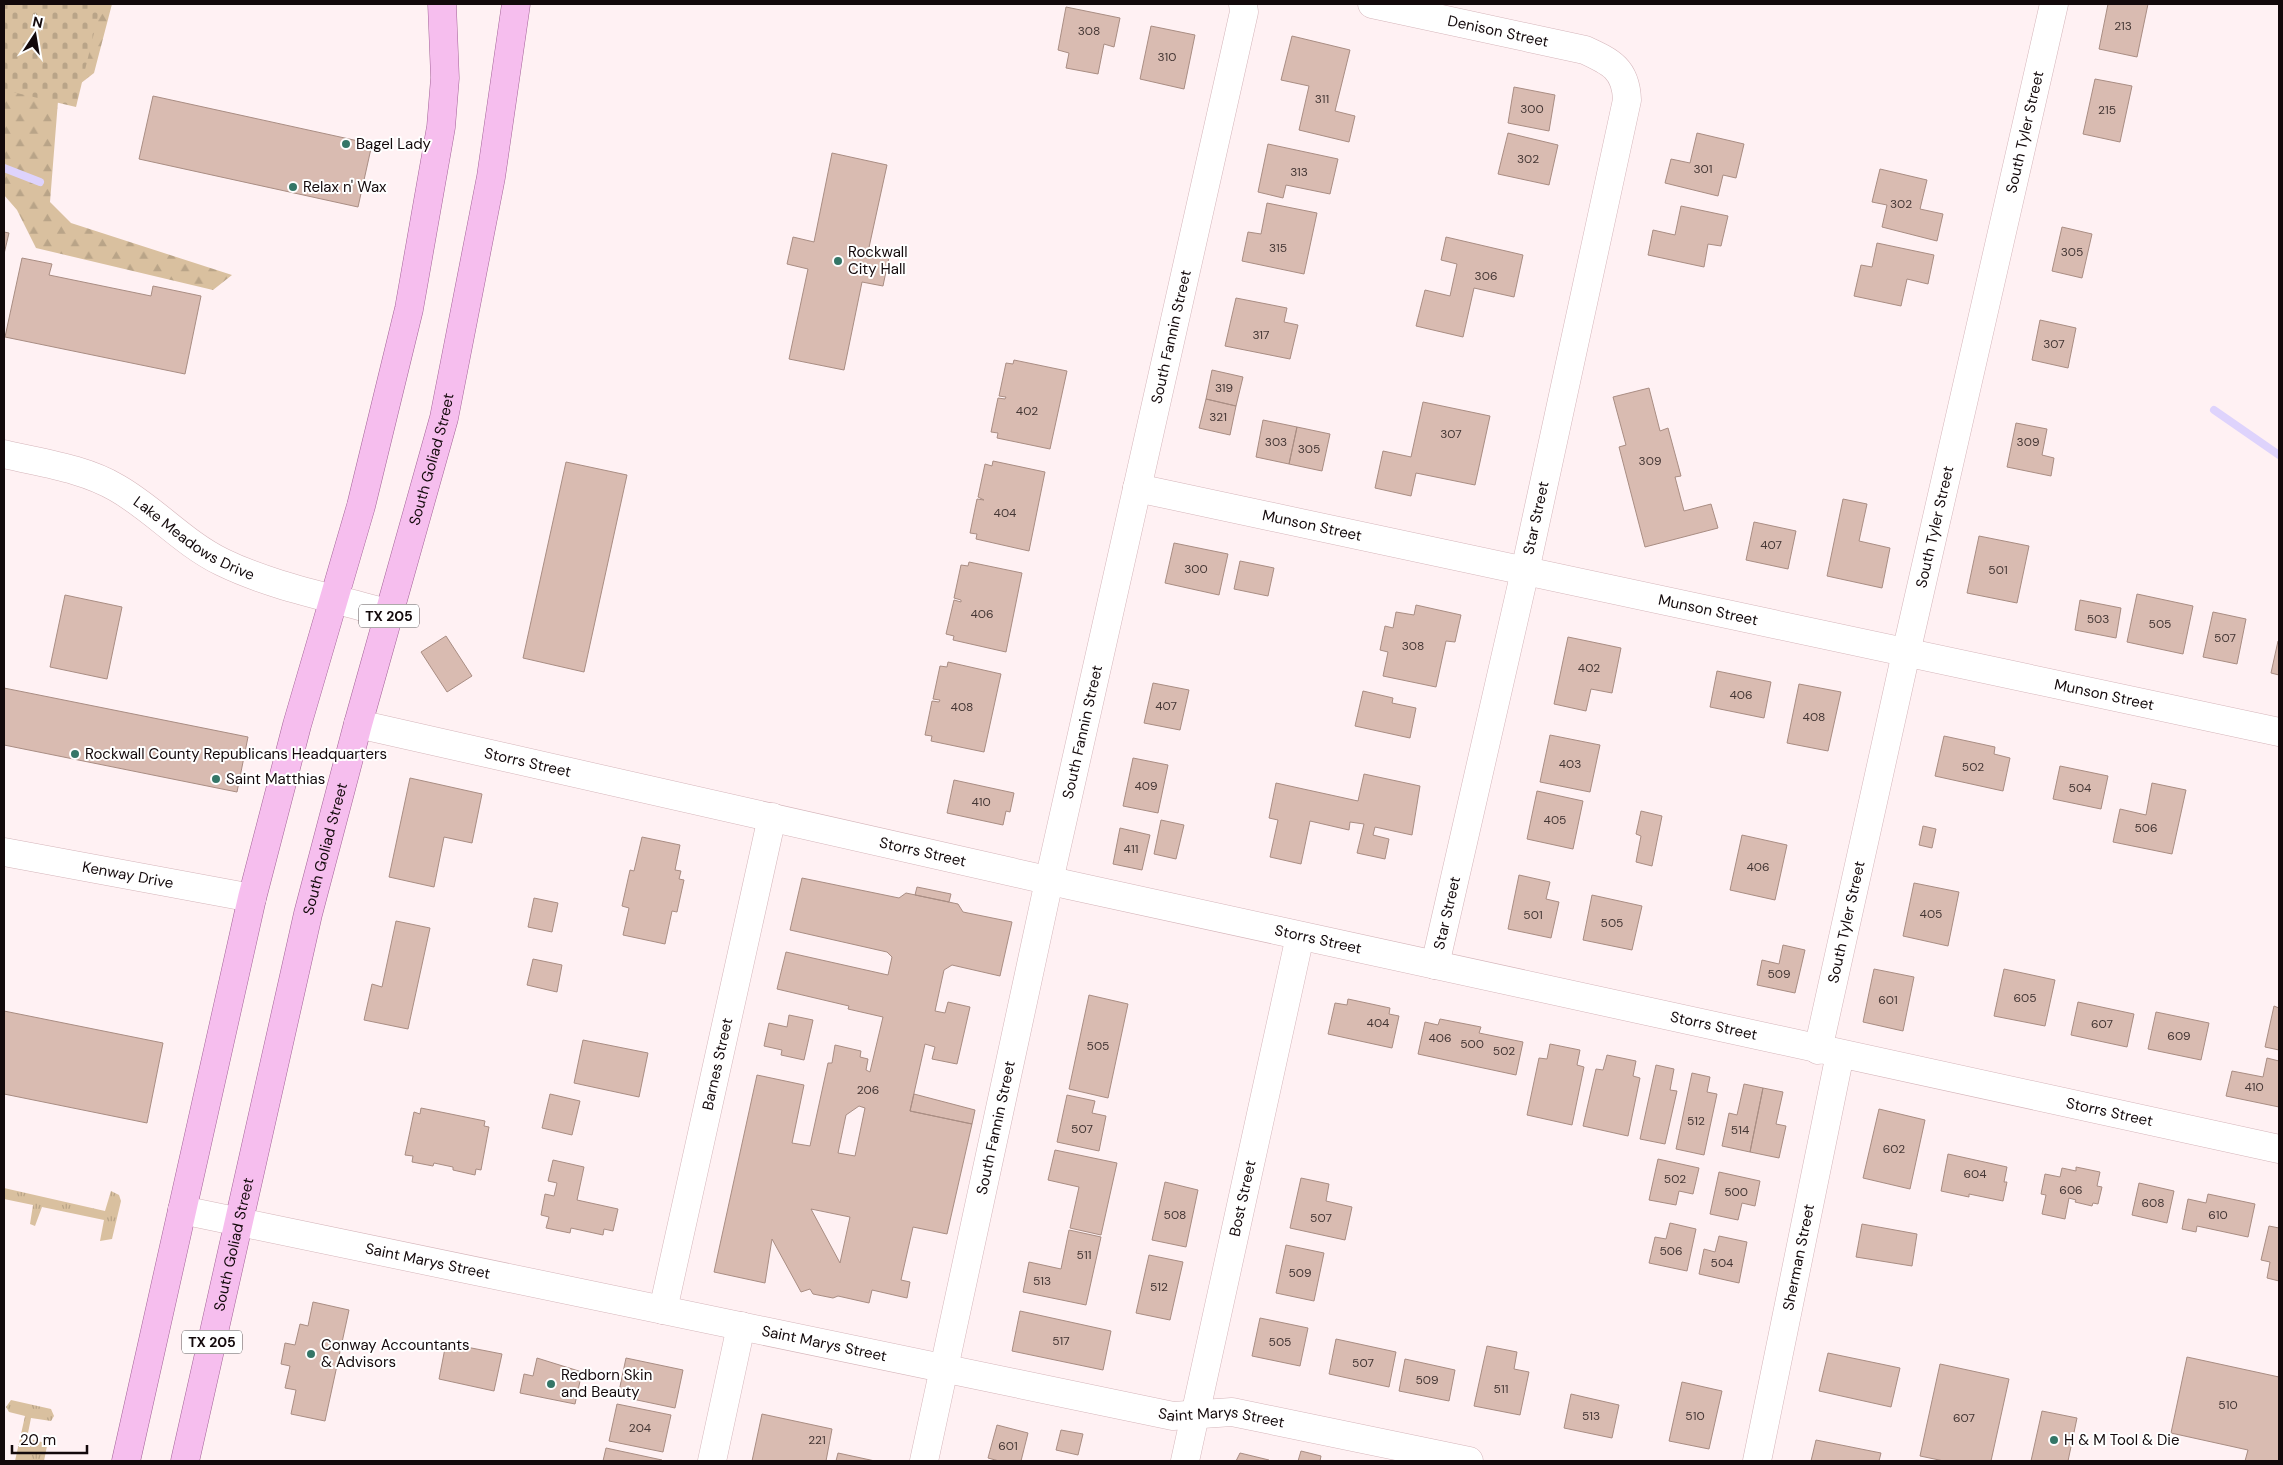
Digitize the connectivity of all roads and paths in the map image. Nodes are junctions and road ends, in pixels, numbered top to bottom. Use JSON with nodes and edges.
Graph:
{"nodes":[{"id":1,"x":442,"y":4,"type":"edge"},
{"id":2,"x":516,"y":4,"type":"edge"},
{"id":3,"x":1243,"y":4,"type":"edge"},
{"id":4,"x":1372,"y":4,"type":"edge"},
{"id":5,"x":2054,"y":4,"type":"edge"},
{"id":6,"x":1619,"y":70,"type":"joint"},
{"id":7,"x":4,"y":454,"type":"edge"},
{"id":8,"x":1137,"y":488,"type":"junction"},
{"id":9,"x":1525,"y":571,"type":"junction"},
{"id":10,"x":334,"y":598,"type":"junction"},
{"id":11,"x":389,"y":614,"type":"junction"},
{"id":12,"x":1906,"y":653,"type":"junction"},
{"id":13,"x":358,"y":724,"type":"junction"},
{"id":14,"x":2279,"y":732,"type":"edge"},
{"id":15,"x":772,"y":816,"type":"junction"},
{"id":16,"x":4,"y":852,"type":"edge"},
{"id":17,"x":1049,"y":881,"type":"junction"},
{"id":18,"x":252,"y":898,"type":"junction"},
{"id":19,"x":1300,"y":936,"type":"junction"},
{"id":20,"x":1435,"y":965,"type":"junction"},
{"id":21,"x":1829,"y":1052,"type":"junction"},
{"id":22,"x":2279,"y":1149,"type":"edge"},
{"id":23,"x":182,"y":1210,"type":"junction"},
{"id":24,"x":238,"y":1223,"type":"junction"},
{"id":25,"x":663,"y":1310,"type":"junction"},
{"id":26,"x":741,"y":1326,"type":"junction"},
{"id":27,"x":944,"y":1367,"type":"junction"},
{"id":28,"x":1196,"y":1414,"type":"junction"},
{"id":29,"x":126,"y":1461,"type":"edge"},
{"id":30,"x":185,"y":1461,"type":"edge"},
{"id":31,"x":712,"y":1461,"type":"edge"},
{"id":32,"x":924,"y":1461,"type":"edge"},
{"id":33,"x":1185,"y":1461,"type":"edge"},
{"id":34,"x":1468,"y":1461,"type":"edge"},
{"id":35,"x":1756,"y":1461,"type":"edge"}],
"edges":[{"from":1,"to":10,"type":"main road"},
{"from":2,"to":11,"type":"main road","name":"South Goliad Street","number":"TX 205"},
{"from":3,"to":8,"type":"street","name":"South Fannin Street"},
{"from":4,"to":6,"type":"street","name":"Denison Street"},
{"from":5,"to":12,"type":"street","name":"South Tyler Street"},
{"from":6,"to":9,"type":"street","name":"Star Street"},
{"from":7,"to":10,"type":"street","name":"Lake Meadows Drive"},
{"from":8,"to":9,"type":"street","name":"Munson Street"},
{"from":8,"to":17,"type":"street","name":"South Fannin Street"},
{"from":9,"to":12,"type":"street","name":"Munson Street"},
{"from":9,"to":20,"type":"street","name":"Star Street"},
{"from":10,"to":11,"type":"street","name":"Lake Meadows Drive"},
{"from":10,"to":18,"type":"main road"},
{"from":11,"to":13,"type":"main road","name":"South Goliad Street","number":"TX 205"},
{"from":12,"to":14,"type":"street","name":"Munson Street"},
{"from":12,"to":21,"type":"street","name":"South Tyler Street"},
{"from":13,"to":15,"type":"street","name":"Storrs Street"},
{"from":13,"to":24,"type":"main road","name":"South Goliad Street","number":"TX 205"},
{"from":15,"to":17,"type":"street","name":"Storrs Street"},
{"from":15,"to":25,"type":"street","name":"Barnes Street"},
{"from":16,"to":18,"type":"street","name":"Kenway Drive"},
{"from":17,"to":19,"type":"street","name":"Storrs Street"},
{"from":17,"to":27,"type":"street","name":"South Fannin Street"},
{"from":18,"to":23,"type":"main road"},
{"from":19,"to":20,"type":"street","name":"Storrs Street"},
{"from":19,"to":28,"type":"street","name":"Bost Street"},
{"from":20,"to":21,"type":"street","name":"Storrs Street"},
{"from":21,"to":22,"type":"street","name":"Storrs Street"},
{"from":21,"to":35,"type":"street","name":"Sherman Street"},
{"from":23,"to":24,"type":"street","name":"Saint Marys Street"},
{"from":23,"to":29,"type":"main road"},
{"from":24,"to":25,"type":"street","name":"Saint Marys Street"},
{"from":24,"to":30,"type":"main road","name":"South Goliad Street","number":"TX 205"},
{"from":25,"to":26,"type":"street","name":"Saint Marys Street"},
{"from":26,"to":27,"type":"street","name":"Saint Marys Street"},
{"from":26,"to":31,"type":"street"},
{"from":27,"to":28,"type":"street","name":"Saint Marys Street"},
{"from":27,"to":32,"type":"street","name":"South Fannin Street"},
{"from":28,"to":33,"type":"street","name":"Bost Street"},
{"from":28,"to":34,"type":"street","name":"Saint Marys Street"}]}
